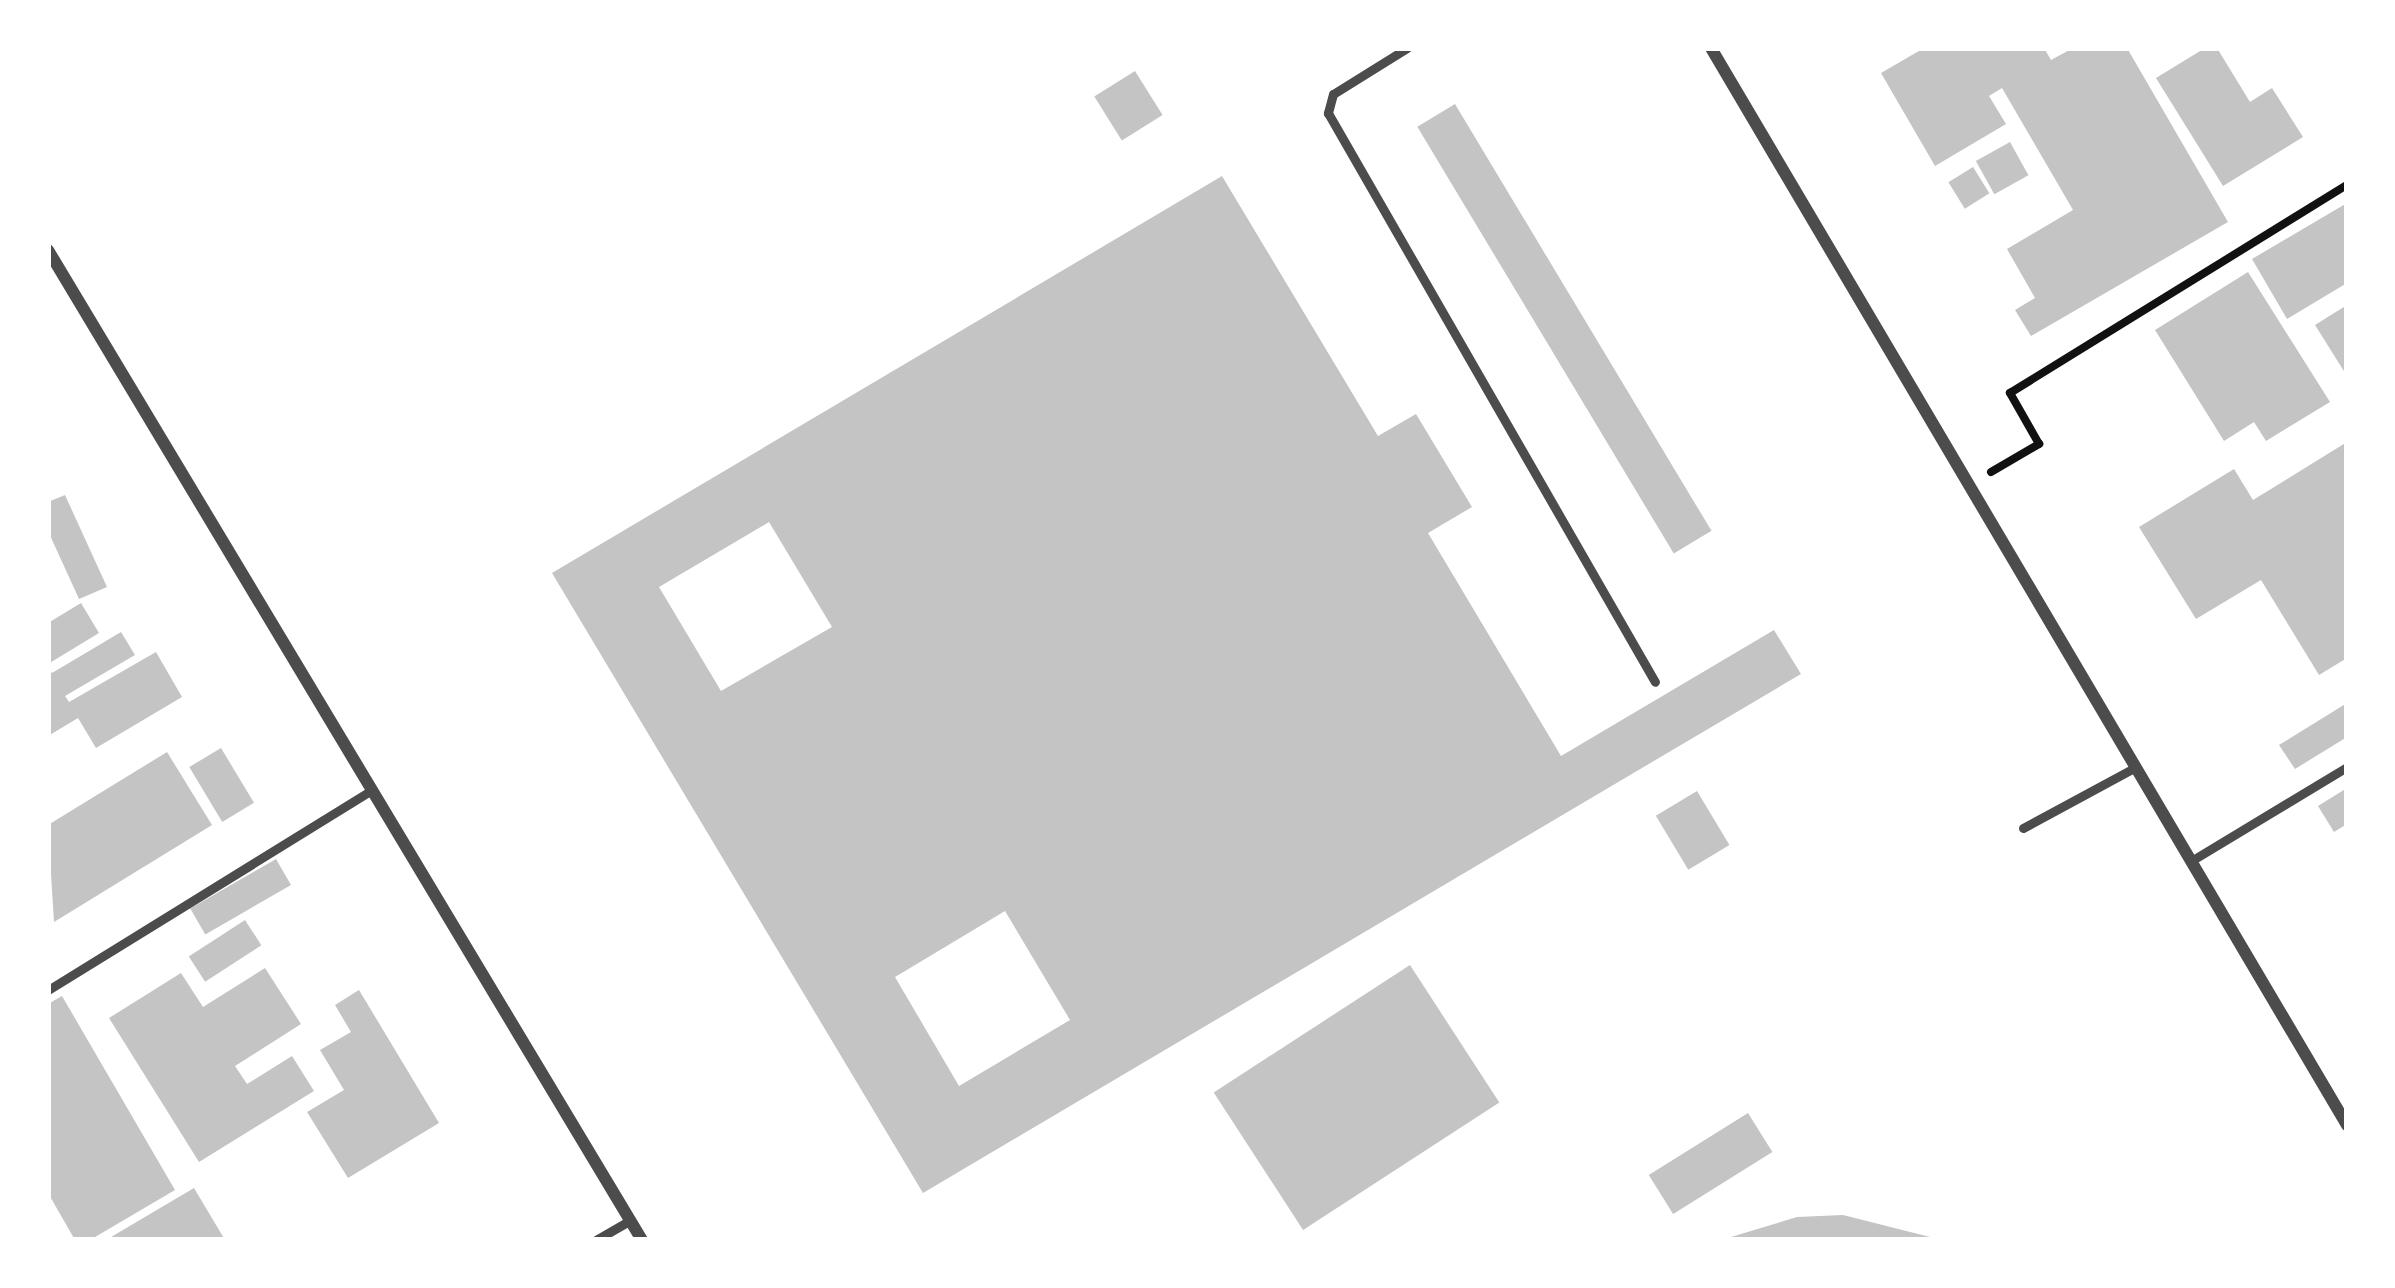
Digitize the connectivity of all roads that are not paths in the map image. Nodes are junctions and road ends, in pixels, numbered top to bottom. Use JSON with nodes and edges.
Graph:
{"nodes":[{"id":1,"x":1407,"y":48,"type":"edge"},
{"id":2,"x":1711,"y":48,"type":"edge"},
{"id":3,"x":48,"y":250,"type":"edge"},
{"id":4,"x":54,"y":273,"type":"edge"},
{"id":5,"x":1655,"y":682,"type":"dead end"},
{"id":6,"x":2136,"y":766,"type":"junction"},
{"id":7,"x":2347,"y":767,"type":"edge"},
{"id":8,"x":372,"y":790,"type":"junction"},
{"id":9,"x":2023,"y":828,"type":"dead end"},
{"id":10,"x":2191,"y":861,"type":"junction"},
{"id":11,"x":48,"y":989,"type":"edge"},
{"id":12,"x":2347,"y":1125,"type":"edge"},
{"id":13,"x":630,"y":1220,"type":"junction"},
{"id":14,"x":596,"y":1240,"type":"edge"},
{"id":15,"x":642,"y":1240,"type":"edge"}],
"edges":[{"from":1,"to":5,"type":"lane"},
{"from":2,"to":6,"type":"street"},
{"from":3,"to":4,"type":"street"},
{"from":4,"to":8,"type":"street"},
{"from":6,"to":9,"type":"lane"},
{"from":6,"to":10,"type":"street"},
{"from":7,"to":10,"type":"lane"},
{"from":8,"to":11,"type":"lane"},
{"from":8,"to":13,"type":"street"},
{"from":10,"to":12,"type":"street"},
{"from":13,"to":14,"type":"lane"},
{"from":13,"to":15,"type":"street"}]}
